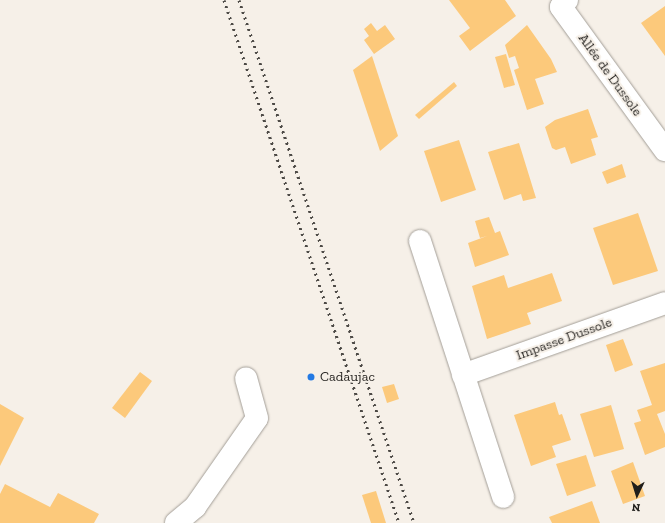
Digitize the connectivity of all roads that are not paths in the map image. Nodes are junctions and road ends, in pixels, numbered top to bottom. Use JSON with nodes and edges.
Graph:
{"nodes":[{"id":1,"x":562,"y":2,"type":"edge"},
{"id":2,"x":665,"y":150,"type":"edge"},
{"id":3,"x":420,"y":240,"type":"dead end"},
{"id":4,"x":665,"y":303,"type":"edge"},
{"id":5,"x":463,"y":375,"type":"junction"},
{"id":6,"x":246,"y":378,"type":"dead end"},
{"id":7,"x":503,"y":497,"type":"dead end"},
{"id":8,"x":176,"y":523,"type":"edge"}],
"edges":[{"from":1,"to":2,"type":"street","name":"Allée de Dussole"},
{"from":3,"to":5,"type":"street"},
{"from":4,"to":5,"type":"street","name":"Impasse Dussole"},
{"from":5,"to":7,"type":"street"},
{"from":6,"to":8,"type":"street"}]}
